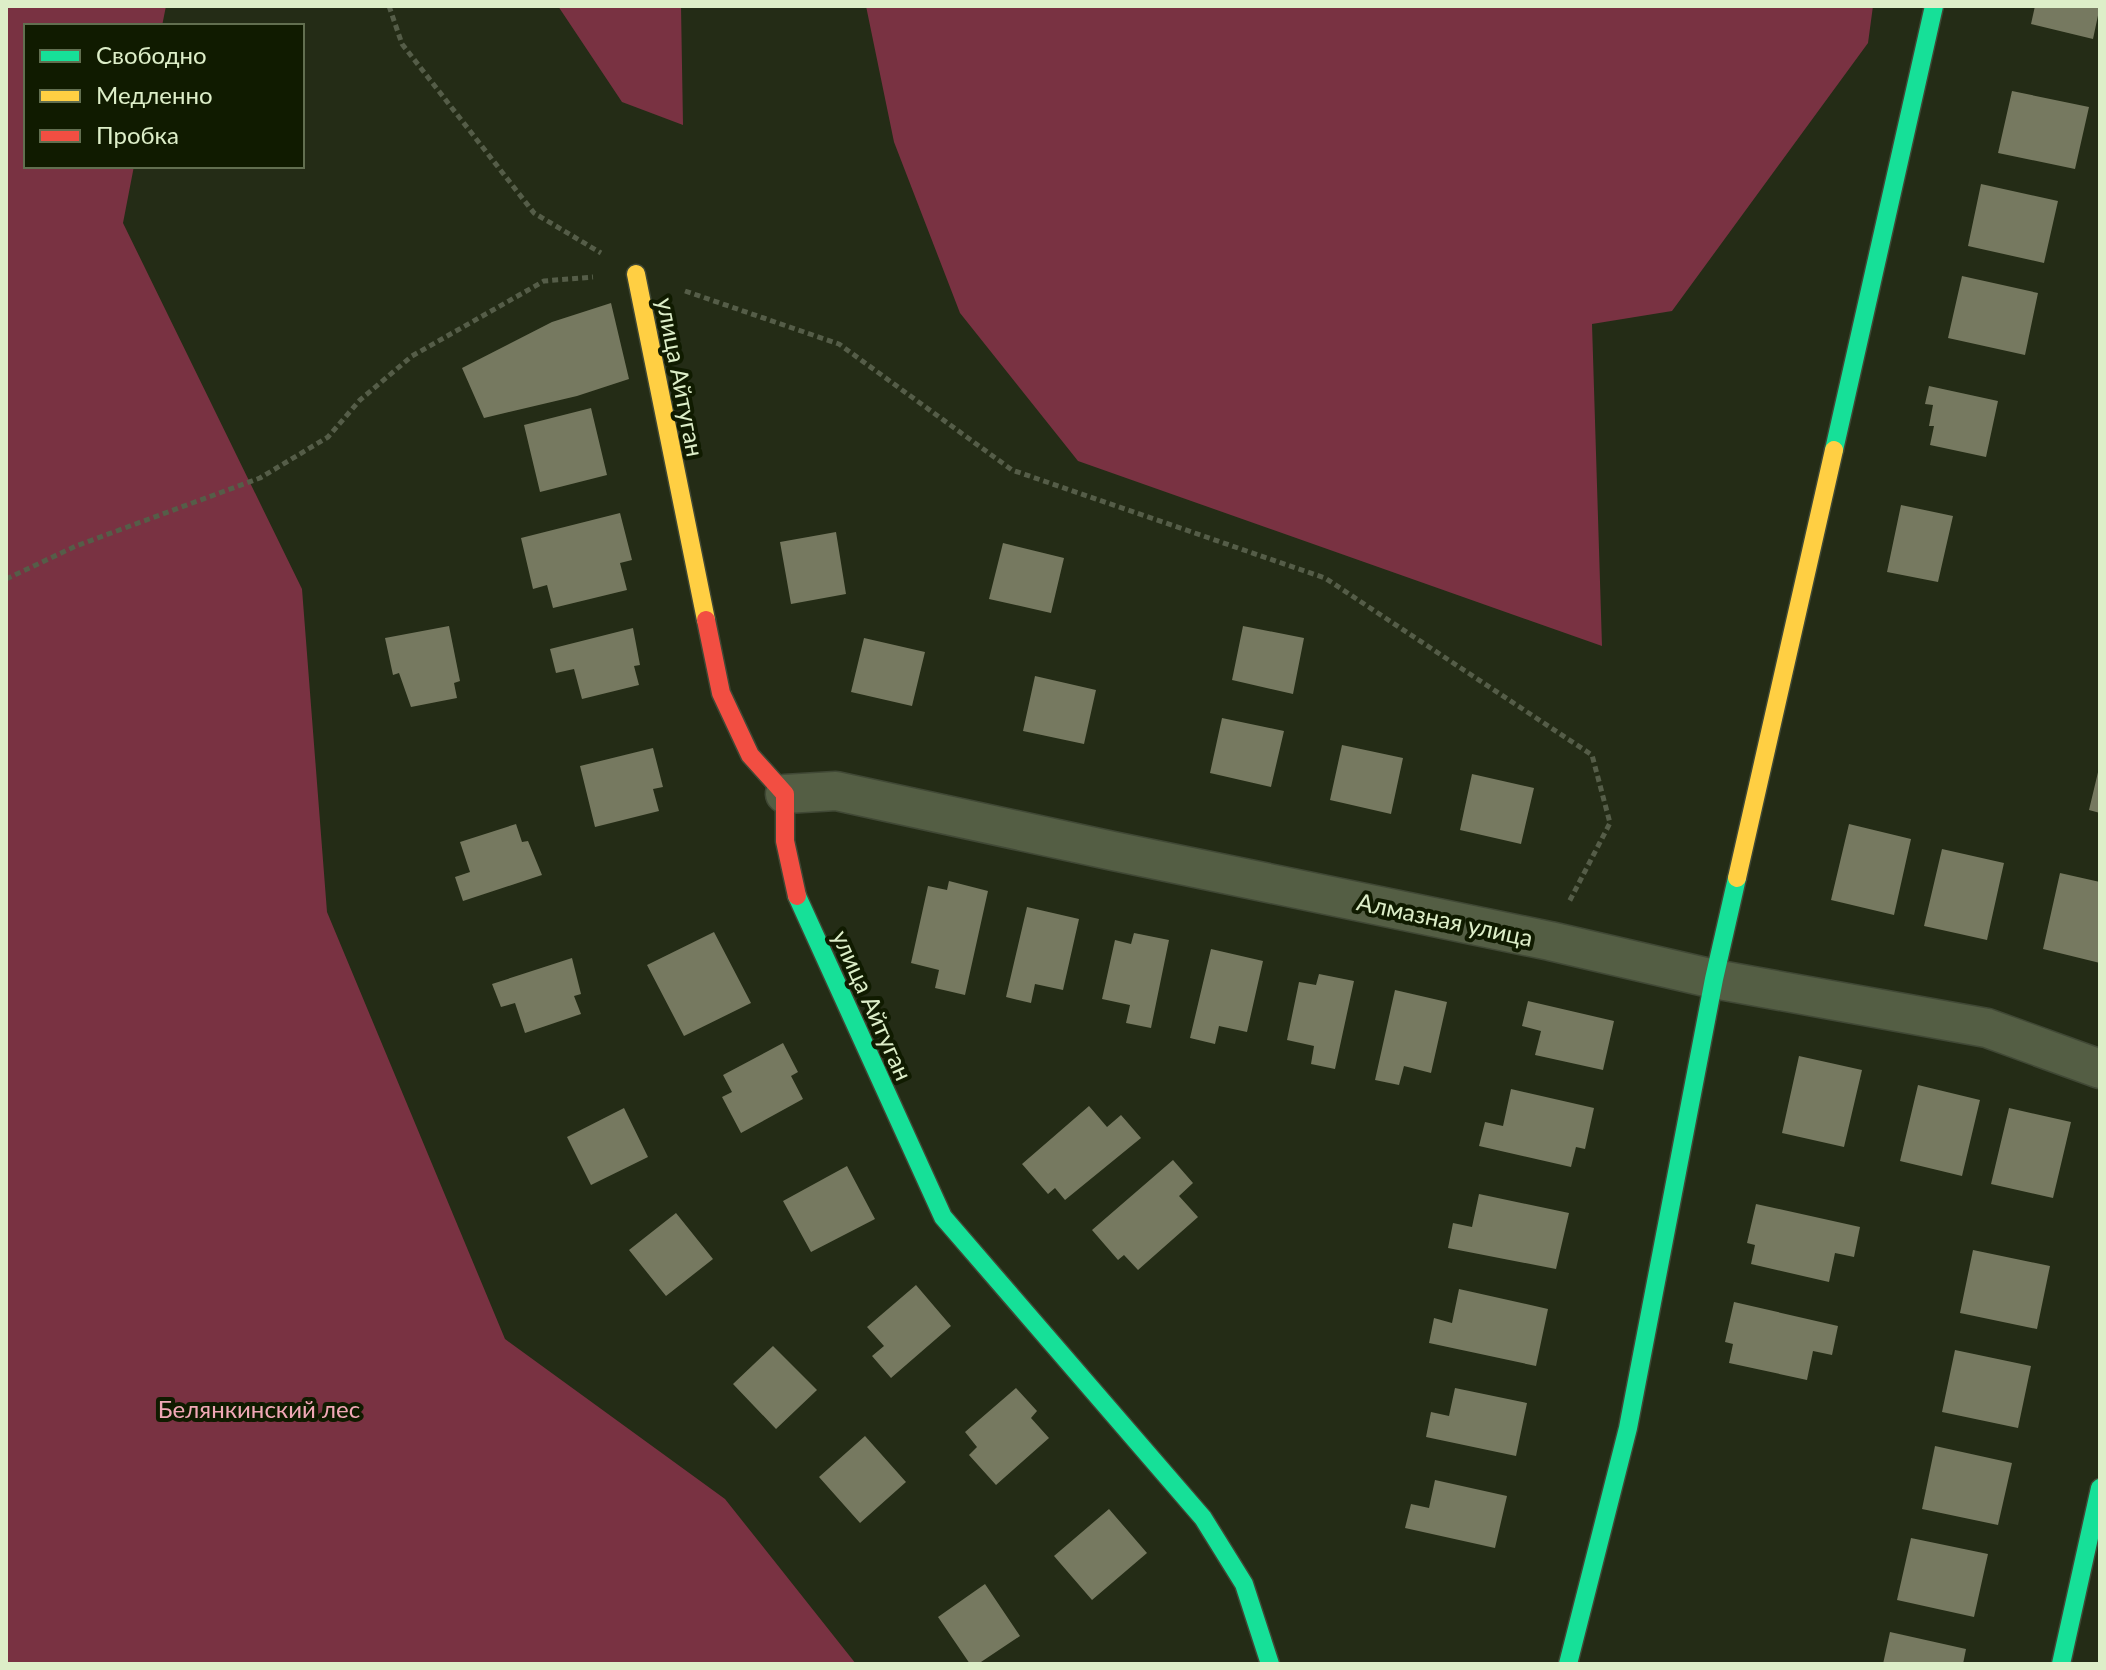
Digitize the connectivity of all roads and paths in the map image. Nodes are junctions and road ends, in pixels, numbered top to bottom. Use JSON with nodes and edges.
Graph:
{"nodes":[{"id":1,"x":389,"y":6,"type":"edge"},
{"id":2,"x":1934,"y":6,"type":"edge"},
{"id":3,"x":636,"y":274,"type":"junction"},
{"id":4,"x":6,"y":579,"type":"edge"},
{"id":5,"x":785,"y":794,"type":"junction"},
{"id":6,"x":1550,"y":941,"type":"junction"},
{"id":7,"x":1714,"y":979,"type":"junction"},
{"id":8,"x":2100,"y":1069,"type":"edge"},
{"id":9,"x":2100,"y":1488,"type":"edge"},
{"id":10,"x":1270,"y":1664,"type":"edge"},
{"id":11,"x":1568,"y":1664,"type":"edge"},
{"id":12,"x":2061,"y":1664,"type":"edge"}],
"edges":[{"from":1,"to":3,"type":"path"},
{"from":2,"to":7,"type":"street"},
{"from":3,"to":4,"type":"path"},
{"from":3,"to":5,"type":"street","name":"улица Айтуган"},
{"from":3,"to":6,"type":"path"},
{"from":5,"to":6,"type":"street","name":"Алмазная улица"},
{"from":5,"to":10,"type":"street","name":"улица Айтуган"},
{"from":6,"to":7,"type":"street","name":"Алмазная улица"},
{"from":7,"to":8,"type":"street","name":"Алмазная улица"},
{"from":7,"to":11,"type":"street"},
{"from":9,"to":12,"type":"street"}]}
